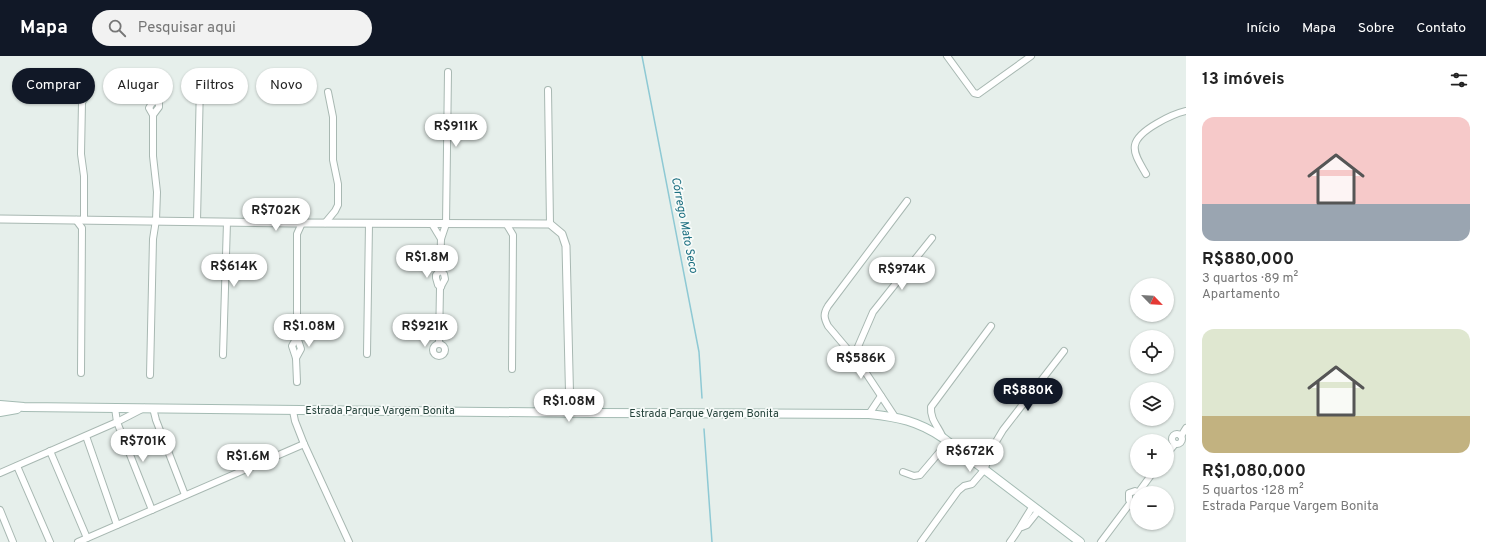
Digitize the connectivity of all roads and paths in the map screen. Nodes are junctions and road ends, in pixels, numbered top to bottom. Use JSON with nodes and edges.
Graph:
{"nodes":[{"id":1,"x":947,"y":56,"type":"edge"},
{"id":2,"x":1031,"y":56,"type":"edge"},
{"id":3,"x":448,"y":72,"type":"dead end"},
{"id":4,"x":548,"y":90,"type":"dead end"},
{"id":5,"x":328,"y":92,"type":"dead end"},
{"id":6,"x":82,"y":104,"type":"edge"},
{"id":7,"x":200,"y":104,"type":"edge"},
{"id":8,"x":1186,"y":111,"type":"edge"},
{"id":9,"x":153,"y":115,"type":"dead end"},
{"id":10,"x":1146,"y":174,"type":"dead end"},
{"id":11,"x":908,"y":201,"type":"dead end"},
{"id":12,"x":335,"y":211,"type":"junction"},
{"id":13,"x":0,"y":218,"type":"edge"},
{"id":14,"x":76,"y":220,"type":"junction"},
{"id":15,"x":87,"y":220,"type":"junction"},
{"id":16,"x":156,"y":220,"type":"junction"},
{"id":17,"x":197,"y":221,"type":"junction"},
{"id":18,"x":226,"y":222,"type":"junction"},
{"id":19,"x":302,"y":222,"type":"junction"},
{"id":20,"x":293,"y":223,"type":"junction"},
{"id":21,"x":325,"y":223,"type":"junction"},
{"id":22,"x":340,"y":223,"type":"junction"},
{"id":23,"x":369,"y":224,"type":"junction"},
{"id":24,"x":432,"y":224,"type":"junction"},
{"id":25,"x":446,"y":224,"type":"junction"},
{"id":26,"x":550,"y":224,"type":"junction"},
{"id":27,"x":507,"y":225,"type":"junction"},
{"id":28,"x":518,"y":225,"type":"junction"},
{"id":29,"x":82,"y":228,"type":"junction"},
{"id":30,"x":297,"y":234,"type":"junction"},
{"id":31,"x":513,"y":236,"type":"junction"},
{"id":32,"x":932,"y":238,"type":"dead end"},
{"id":33,"x":441,"y":239,"type":"junction"},
{"id":34,"x":991,"y":326,"type":"dead end"},
{"id":35,"x":439,"y":344,"type":"dead end"},
{"id":36,"x":1064,"y":351,"type":"dead end"},
{"id":37,"x":367,"y":354,"type":"dead end"},
{"id":38,"x":223,"y":355,"type":"dead end"},
{"id":39,"x":854,"y":356,"type":"junction"},
{"id":40,"x":512,"y":368,"type":"dead end"},
{"id":41,"x":80,"y":373,"type":"dead end"},
{"id":42,"x":150,"y":375,"type":"dead end"},
{"id":43,"x":297,"y":382,"type":"dead end"},
{"id":44,"x":881,"y":396,"type":"junction"},
{"id":45,"x":0,"y":405,"type":"edge"},
{"id":46,"x":24,"y":407,"type":"junction"},
{"id":47,"x":115,"y":408,"type":"junction"},
{"id":48,"x":149,"y":408,"type":"junction"},
{"id":49,"x":293,"y":411,"type":"junction"},
{"id":50,"x":0,"y":412,"type":"edge"},
{"id":51,"x":570,"y":413,"type":"junction"},
{"id":52,"x":869,"y":414,"type":"junction"},
{"id":53,"x":894,"y":417,"type":"junction"},
{"id":54,"x":117,"y":422,"type":"junction"},
{"id":55,"x":1186,"y":428,"type":"edge"},
{"id":56,"x":86,"y":436,"type":"junction"},
{"id":57,"x":945,"y":440,"type":"junction"},
{"id":58,"x":304,"y":444,"type":"junction"},
{"id":59,"x":1174,"y":445,"type":"edge"},
{"id":60,"x":50,"y":451,"type":"junction"},
{"id":61,"x":17,"y":466,"type":"junction"},
{"id":62,"x":984,"y":470,"type":"junction"},
{"id":63,"x":903,"y":472,"type":"dead end"},
{"id":64,"x":0,"y":473,"type":"edge"},
{"id":65,"x":185,"y":495,"type":"junction"},
{"id":66,"x":1130,"y":507,"type":"edge"},
{"id":67,"x":1036,"y":508,"type":"junction"},
{"id":68,"x":0,"y":510,"type":"edge"},
{"id":69,"x":152,"y":510,"type":"junction"},
{"id":70,"x":116,"y":525,"type":"junction"},
{"id":71,"x":86,"y":538,"type":"junction"},
{"id":72,"x":13,"y":542,"type":"edge"},
{"id":73,"x":50,"y":542,"type":"edge"},
{"id":74,"x":78,"y":542,"type":"edge"},
{"id":75,"x":349,"y":542,"type":"edge"},
{"id":76,"x":921,"y":542,"type":"edge"},
{"id":77,"x":1010,"y":542,"type":"edge"},
{"id":78,"x":1080,"y":542,"type":"edge"},
{"id":79,"x":1101,"y":542,"type":"edge"}],
"edges":[{"from":1,"to":2,"type":"street"},
{"from":3,"to":25,"type":"street"},
{"from":4,"to":26,"type":"street"},
{"from":5,"to":12,"type":"street"},
{"from":6,"to":15,"type":"street"},
{"from":7,"to":17,"type":"street"},
{"from":8,"to":10,"type":"street"},
{"from":9,"to":16,"type":"street"},
{"from":11,"to":39,"type":"street"},
{"from":12,"to":21,"type":"street"},
{"from":12,"to":22,"type":"street"},
{"from":13,"to":14,"type":"street"},
{"from":14,"to":15,"type":"street"},
{"from":14,"to":29,"type":"street"},
{"from":15,"to":16,"type":"street"},
{"from":15,"to":29,"type":"street"},
{"from":16,"to":17,"type":"street"},
{"from":16,"to":42,"type":"street"},
{"from":17,"to":18,"type":"street"},
{"from":18,"to":20,"type":"street"},
{"from":18,"to":38,"type":"street"},
{"from":19,"to":20,"type":"street"},
{"from":19,"to":21,"type":"street"},
{"from":19,"to":30,"type":"street"},
{"from":20,"to":30,"type":"street"},
{"from":21,"to":22,"type":"street"},
{"from":22,"to":23,"type":"street"},
{"from":23,"to":24,"type":"street"},
{"from":23,"to":37,"type":"street"},
{"from":24,"to":25,"type":"street"},
{"from":24,"to":33,"type":"street"},
{"from":25,"to":27,"type":"street"},
{"from":25,"to":33,"type":"street"},
{"from":26,"to":28,"type":"street"},
{"from":26,"to":51,"type":"street"},
{"from":27,"to":28,"type":"street"},
{"from":27,"to":31,"type":"street"},
{"from":28,"to":31,"type":"street"},
{"from":29,"to":41,"type":"street"},
{"from":30,"to":43,"type":"street"},
{"from":31,"to":40,"type":"street"},
{"from":32,"to":39,"type":"street"},
{"from":33,"to":35,"type":"street"},
{"from":34,"to":57,"type":"street"},
{"from":36,"to":62,"type":"street"},
{"from":39,"to":44,"type":"street"},
{"from":44,"to":52,"type":"street"},
{"from":44,"to":53,"type":"street"},
{"from":45,"to":46,"type":"main road","name":"Estrada Parque Vargem Bonita"},
{"from":46,"to":47,"type":"main road","name":"Estrada Parque Vargem Bonita"},
{"from":46,"to":50,"type":"main road","name":"Estrada Parque Vargem Bonita"},
{"from":47,"to":48,"type":"main road","name":"Estrada Parque Vargem Bonita"},
{"from":47,"to":54,"type":"street"},
{"from":48,"to":49,"type":"main road","name":"Estrada Parque Vargem Bonita"},
{"from":48,"to":54,"type":"street"},
{"from":48,"to":65,"type":"street"},
{"from":49,"to":51,"type":"main road","name":"Estrada Parque Vargem Bonita"},
{"from":49,"to":58,"type":"street"},
{"from":51,"to":52,"type":"main road","name":"Estrada Parque Vargem Bonita"},
{"from":52,"to":53,"type":"main road","name":"Estrada Parque Vargem Bonita"},
{"from":53,"to":57,"type":"main road","name":"Estrada Parque Vargem Bonita"},
{"from":54,"to":56,"type":"street"},
{"from":54,"to":69,"type":"street"},
{"from":55,"to":59,"type":"street"},
{"from":56,"to":60,"type":"street"},
{"from":56,"to":70,"type":"street"},
{"from":57,"to":62,"type":"main road","name":"Estrada Parque Vargem Bonita"},
{"from":57,"to":63,"type":"street"},
{"from":58,"to":65,"type":"street"},
{"from":58,"to":75,"type":"street"},
{"from":60,"to":61,"type":"street"},
{"from":60,"to":71,"type":"street"},
{"from":61,"to":64,"type":"street"},
{"from":61,"to":73,"type":"street"},
{"from":62,"to":67,"type":"main road","name":"Estrada Parque Vargem Bonita"},
{"from":62,"to":76,"type":"street"},
{"from":65,"to":69,"type":"street"},
{"from":66,"to":79,"type":"street"},
{"from":67,"to":77,"type":"street"},
{"from":67,"to":78,"type":"main road","name":"Estrada Parque Vargem Bonita"},
{"from":68,"to":72,"type":"street"},
{"from":69,"to":70,"type":"street"},
{"from":70,"to":71,"type":"street"},
{"from":71,"to":74,"type":"street"}]}
